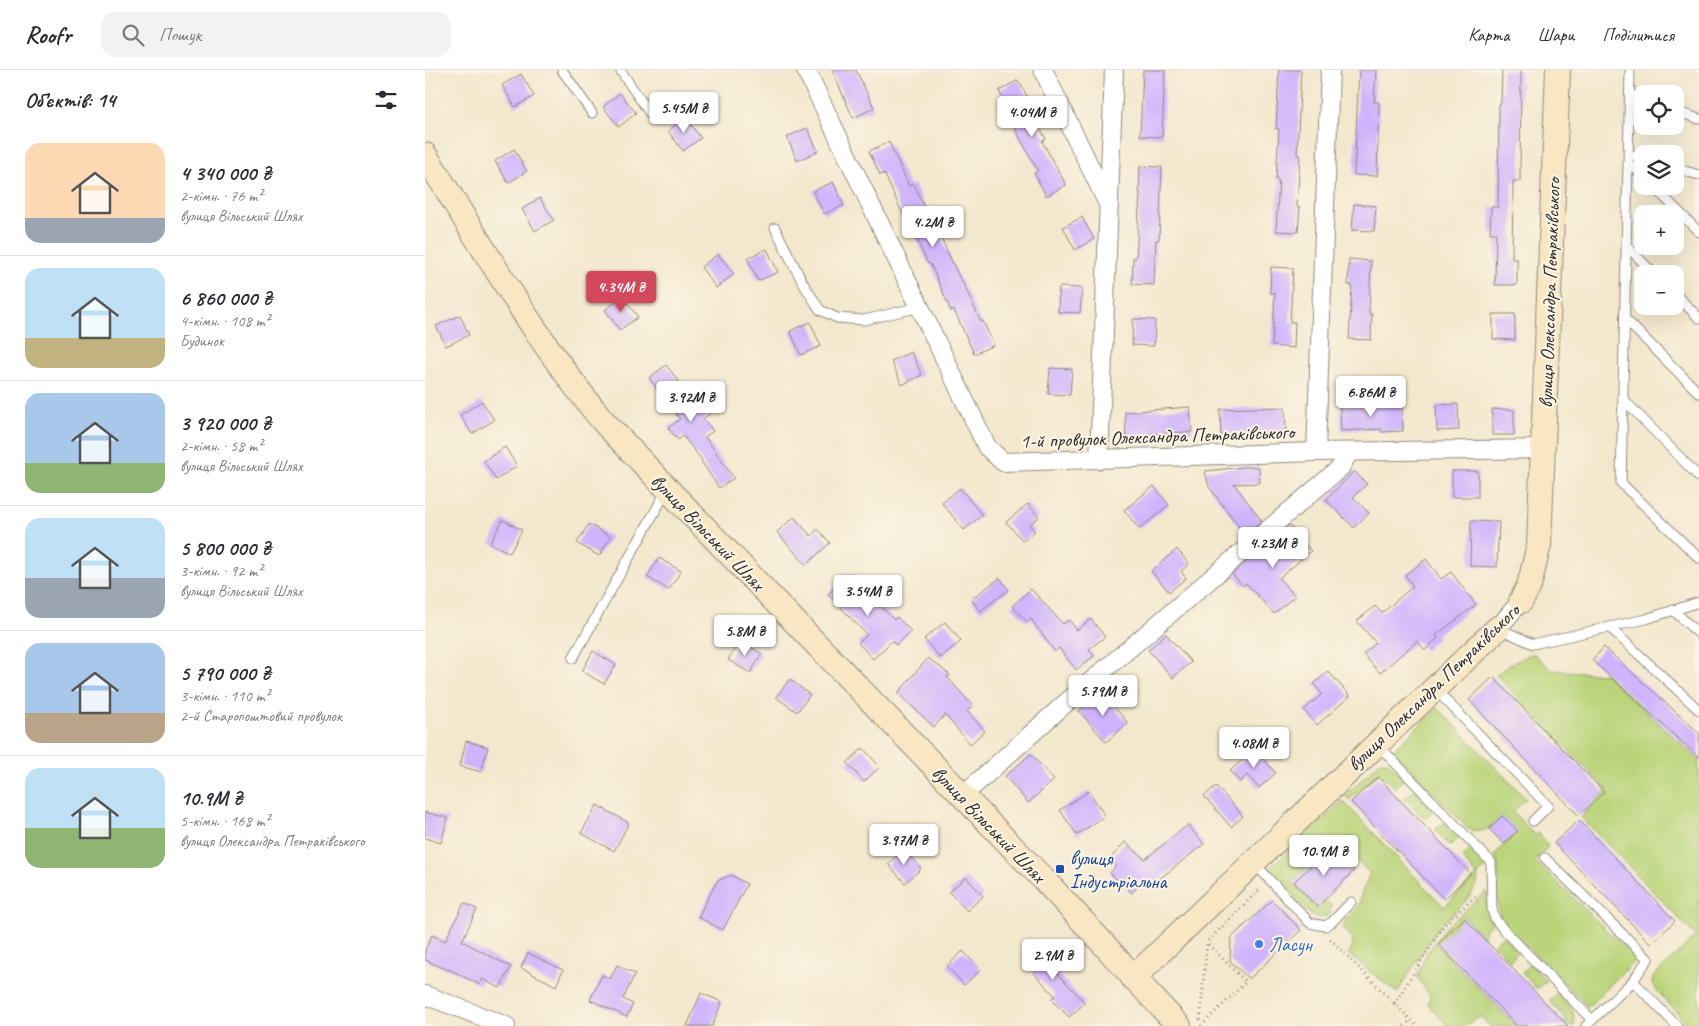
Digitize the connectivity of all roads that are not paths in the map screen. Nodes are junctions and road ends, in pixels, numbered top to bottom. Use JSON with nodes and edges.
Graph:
{"nodes":[{"id":1,"x":561,"y":70,"type":"edge"},
{"id":2,"x":620,"y":70,"type":"edge"},
{"id":3,"x":806,"y":70,"type":"edge"},
{"id":4,"x":1043,"y":70,"type":"edge"},
{"id":5,"x":1114,"y":70,"type":"edge"},
{"id":6,"x":1330,"y":70,"type":"edge"},
{"id":7,"x":1558,"y":70,"type":"edge"},
{"id":8,"x":1631,"y":70,"type":"edge"},
{"id":9,"x":1630,"y":94,"type":"junction"},
{"id":10,"x":1634,"y":96,"type":"edge"},
{"id":11,"x":592,"y":112,"type":"dead end"},
{"id":12,"x":1684,"y":114,"type":"edge"},
{"id":13,"x":653,"y":118,"type":"dead end"},
{"id":14,"x":1699,"y":119,"type":"edge"},
{"id":15,"x":425,"y":155,"type":"edge"},
{"id":16,"x":1629,"y":159,"type":"junction"},
{"id":17,"x":1634,"y":159,"type":"edge"},
{"id":18,"x":1634,"y":165,"type":"edge"},
{"id":19,"x":1684,"y":171,"type":"edge"},
{"id":20,"x":1699,"y":175,"type":"edge"},
{"id":21,"x":1662,"y":195,"type":"edge"},
{"id":22,"x":1110,"y":208,"type":"junction"},
{"id":23,"x":775,"y":228,"type":"dead end"},
{"id":24,"x":1699,"y":232,"type":"edge"},
{"id":25,"x":1627,"y":246,"type":"junction"},
{"id":26,"x":1645,"y":265,"type":"edge"},
{"id":27,"x":1684,"y":303,"type":"edge"},
{"id":28,"x":920,"y":307,"type":"junction"},
{"id":29,"x":1699,"y":318,"type":"edge"},
{"id":30,"x":1625,"y":319,"type":"junction"},
{"id":31,"x":1699,"y":394,"type":"edge"},
{"id":32,"x":1623,"y":399,"type":"junction"},
{"id":33,"x":1542,"y":449,"type":"junction"},
{"id":34,"x":1316,"y":452,"type":"junction"},
{"id":35,"x":1349,"y":452,"type":"junction"},
{"id":36,"x":1099,"y":460,"type":"junction"},
{"id":37,"x":1699,"y":477,"type":"edge"},
{"id":38,"x":667,"y":489,"type":"junction"},
{"id":39,"x":1699,"y":558,"type":"edge"},
{"id":40,"x":1521,"y":601,"type":"joint"},
{"id":41,"x":1699,"y":602,"type":"edge"},
{"id":42,"x":1673,"y":610,"type":"junction"},
{"id":43,"x":1609,"y":627,"type":"junction"},
{"id":44,"x":1498,"y":628,"type":"junction"},
{"id":45,"x":1699,"y":634,"type":"edge"},
{"id":46,"x":573,"y":658,"type":"dead end"},
{"id":47,"x":1434,"y":688,"type":"junction"},
{"id":48,"x":1699,"y":710,"type":"edge"},
{"id":49,"x":1376,"y":743,"type":"junction"},
{"id":50,"x":962,"y":796,"type":"junction"},
{"id":51,"x":1533,"y":821,"type":"dead end"},
{"id":52,"x":1545,"y":858,"type":"dead end"},
{"id":53,"x":1253,"y":862,"type":"junction"},
{"id":54,"x":1351,"y":902,"type":"dead end"},
{"id":55,"x":1133,"y":978,"type":"junction"},
{"id":56,"x":1633,"y":981,"type":"junction"},
{"id":57,"x":425,"y":995,"type":"edge"},
{"id":58,"x":1589,"y":1023,"type":"edge"},
{"id":59,"x":506,"y":1026,"type":"edge"},
{"id":60,"x":1179,"y":1026,"type":"edge"},
{"id":61,"x":1677,"y":1026,"type":"edge"}],
"edges":[{"from":1,"to":11,"type":"lane"},
{"from":2,"to":13,"type":"lane"},
{"from":3,"to":28,"type":"street","name":"1-й провулок Олександра Петраківського"},
{"from":4,"to":22,"type":"street"},
{"from":5,"to":22,"type":"street"},
{"from":6,"to":34,"type":"street"},
{"from":7,"to":33,"type":"street","name":"вулиця Олександра Петраківського"},
{"from":8,"to":9,"type":"lane"},
{"from":9,"to":10,"type":"lane"},
{"from":9,"to":16,"type":"lane"},
{"from":12,"to":14,"type":"lane"},
{"from":15,"to":38,"type":"street","name":"вулиця Вільський Шлях"},
{"from":16,"to":17,"type":"lane"},
{"from":16,"to":18,"type":"lane"},
{"from":16,"to":25,"type":"lane"},
{"from":19,"to":20,"type":"lane"},
{"from":21,"to":24,"type":"lane"},
{"from":22,"to":36,"type":"street"},
{"from":23,"to":28,"type":"lane"},
{"from":25,"to":26,"type":"lane"},
{"from":25,"to":30,"type":"lane"},
{"from":27,"to":29,"type":"lane"},
{"from":28,"to":36,"type":"street","name":"1-й провулок Олександра Петраківського"},
{"from":30,"to":31,"type":"lane"},
{"from":30,"to":32,"type":"lane"},
{"from":32,"to":37,"type":"lane"},
{"from":32,"to":39,"type":"lane"},
{"from":33,"to":35,"type":"street","name":"1-й провулок Олександра Петраківського"},
{"from":33,"to":40,"type":"street","name":"вулиця Олександра Петраківського"},
{"from":34,"to":35,"type":"street","name":"1-й провулок Олександра Петраківського"},
{"from":34,"to":36,"type":"street","name":"1-й провулок Олександра Петраківського"},
{"from":35,"to":50,"type":"street"},
{"from":38,"to":46,"type":"lane"},
{"from":38,"to":50,"type":"street","name":"вулиця Вільський Шлях"},
{"from":40,"to":44,"type":"street","name":"вулиця Олександра Петраківського"},
{"from":41,"to":42,"type":"lane"},
{"from":42,"to":43,"type":"lane"},
{"from":42,"to":45,"type":"lane"},
{"from":43,"to":44,"type":"lane"},
{"from":43,"to":48,"type":"lane"},
{"from":44,"to":47,"type":"street","name":"вулиця Олександра Петраківського"},
{"from":47,"to":49,"type":"street","name":"вулиця Олександра Петраківського"},
{"from":47,"to":51,"type":"lane"},
{"from":49,"to":53,"type":"street","name":"вулиця Олександра Петраківського"},
{"from":49,"to":58,"type":"lane"},
{"from":50,"to":55,"type":"street","name":"вулиця Вільський Шлях"},
{"from":52,"to":56,"type":"lane"},
{"from":53,"to":54,"type":"lane"},
{"from":53,"to":55,"type":"street","name":"вулиця Олександра Петраківського"},
{"from":55,"to":60,"type":"street","name":"вулиця Вільський Шлях"},
{"from":56,"to":58,"type":"lane"},
{"from":56,"to":61,"type":"lane"},
{"from":57,"to":59,"type":"street"}]}
